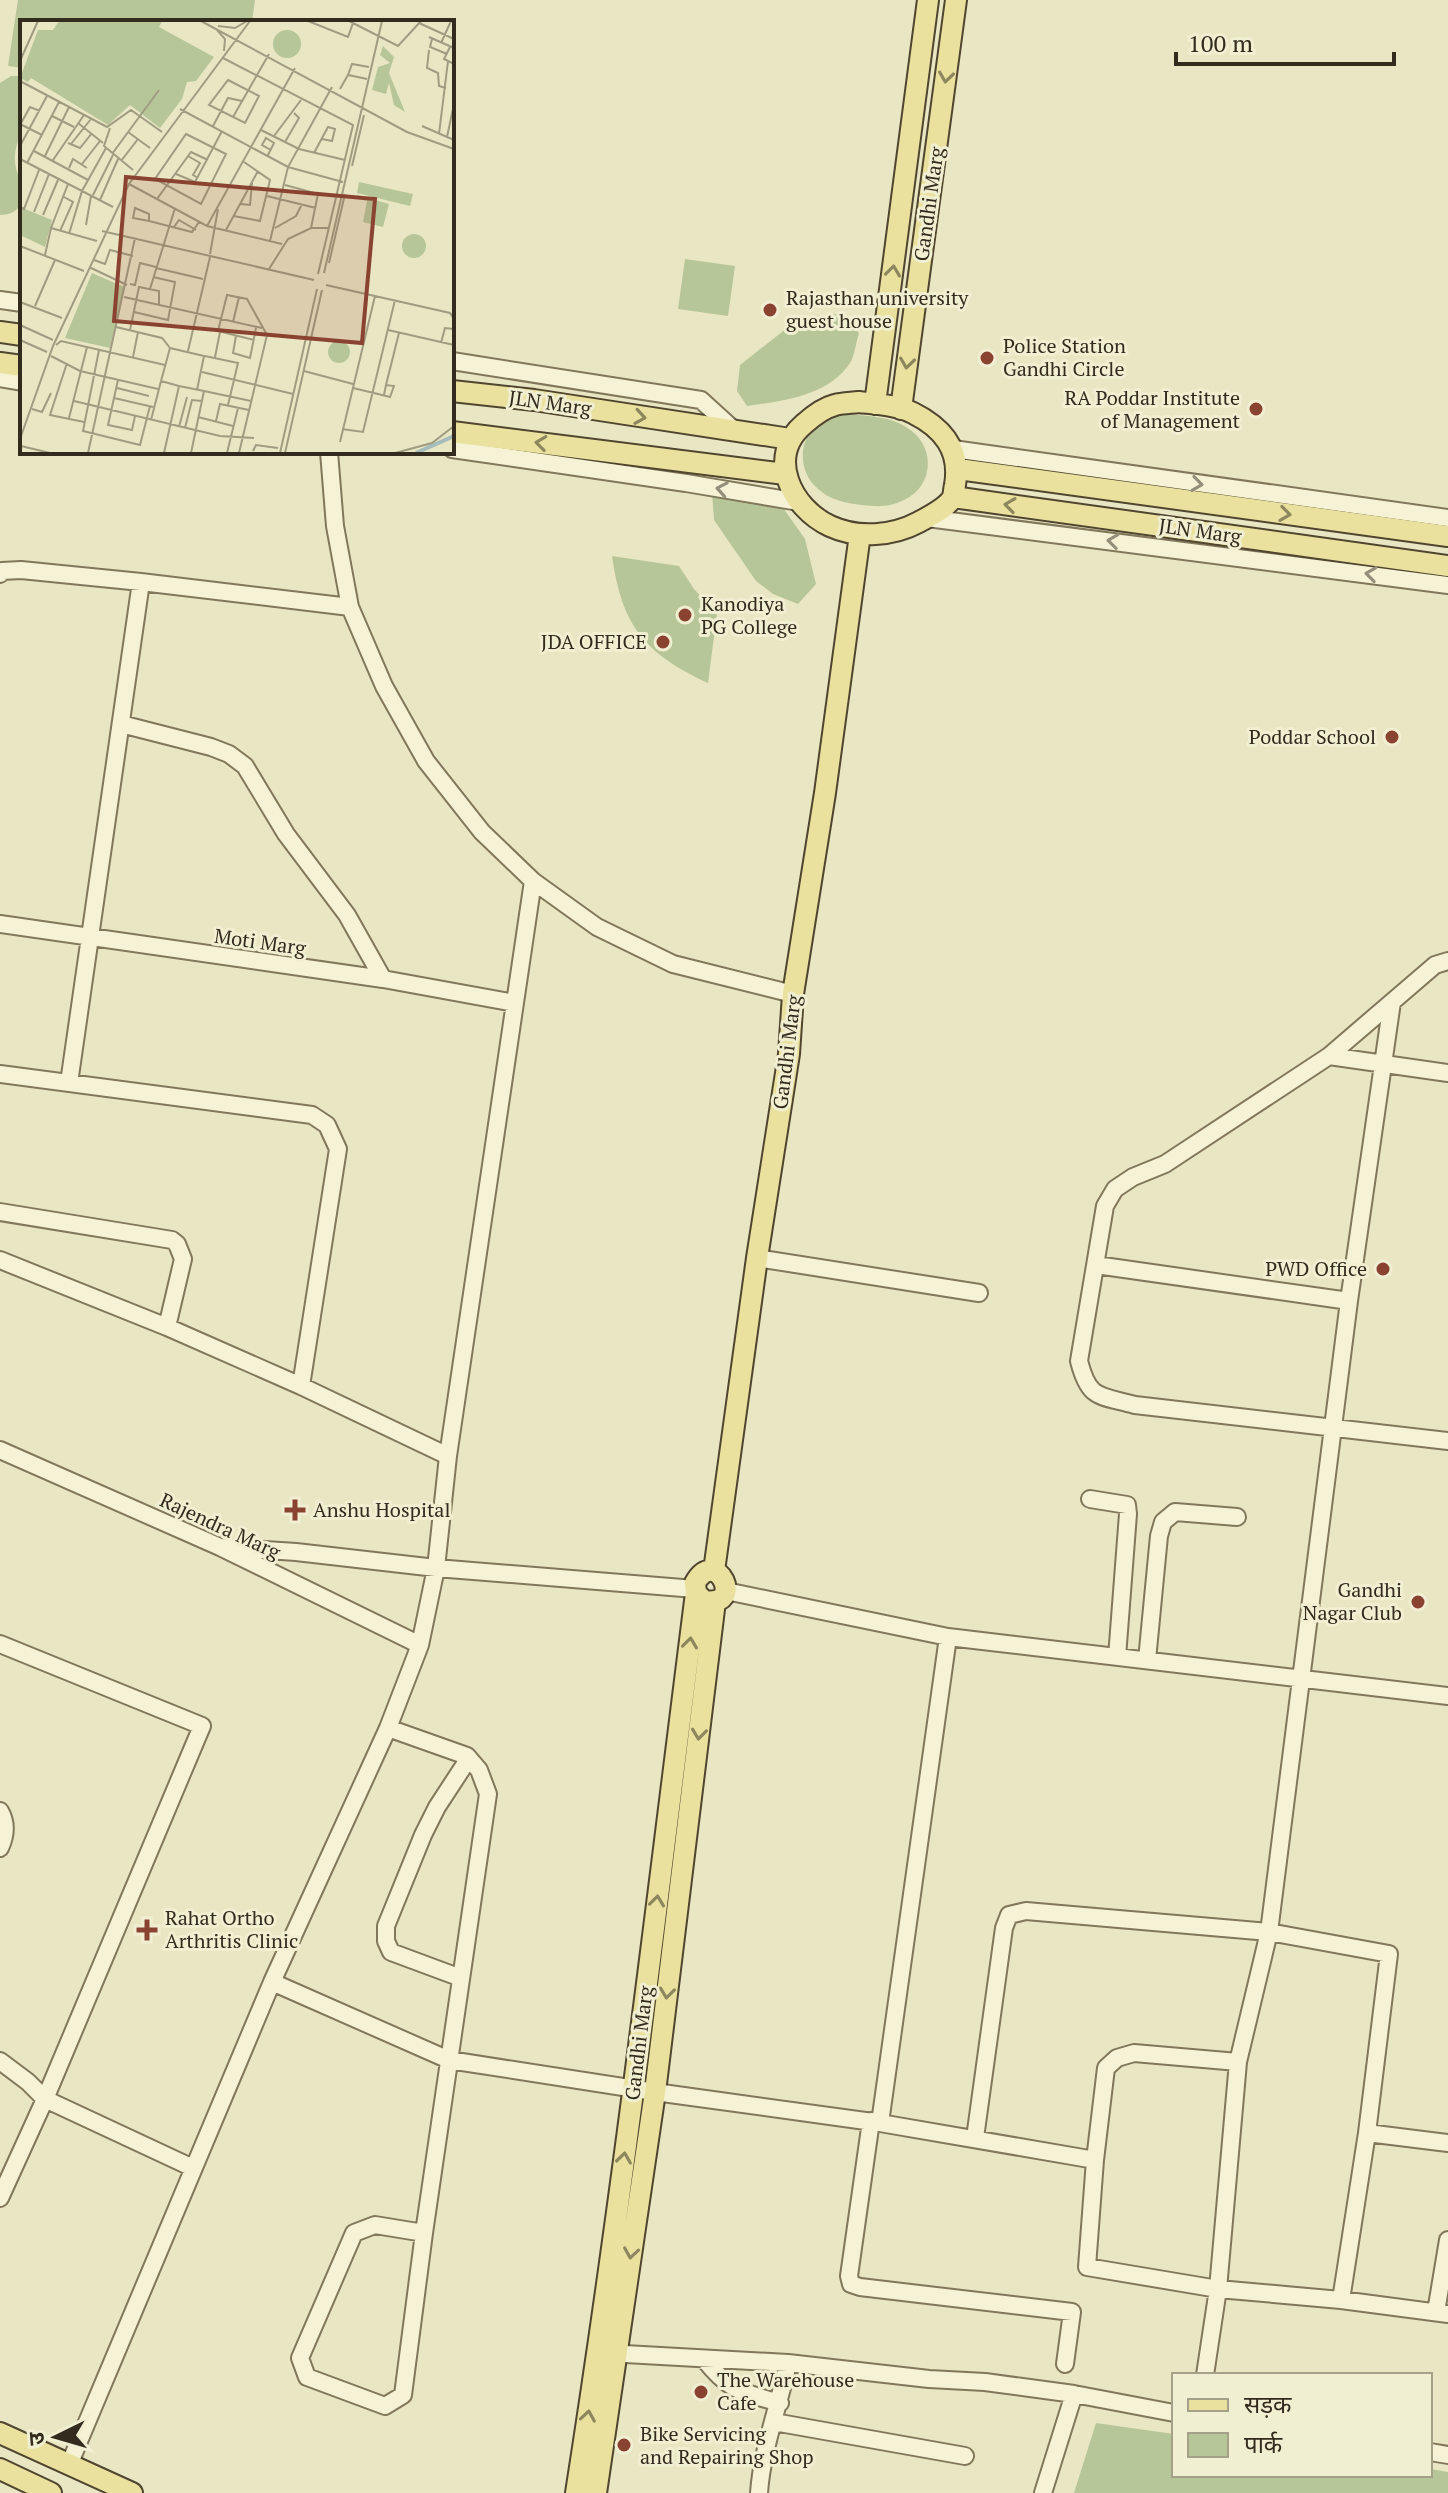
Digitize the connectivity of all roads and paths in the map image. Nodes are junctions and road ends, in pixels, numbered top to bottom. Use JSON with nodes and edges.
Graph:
{"nodes":[{"id":1,"x":928,"y":0,"type":"edge"},
{"id":2,"x":956,"y":0,"type":"edge"},
{"id":3,"x":0,"y":300,"type":"edge"},
{"id":4,"x":20,"y":303,"type":"edge"},
{"id":5,"x":0,"y":332,"type":"edge"},
{"id":6,"x":20,"y":335,"type":"edge"},
{"id":7,"x":454,"y":361,"type":"edge"},
{"id":8,"x":0,"y":363,"type":"edge"},
{"id":9,"x":20,"y":366,"type":"edge"},
{"id":10,"x":0,"y":378,"type":"edge"},
{"id":11,"x":20,"y":382,"type":"edge"},
{"id":12,"x":454,"y":391,"type":"edge"},
{"id":13,"x":875,"y":404,"type":"junction"},
{"id":14,"x":901,"y":409,"type":"junction"},
{"id":15,"x":454,"y":432,"type":"edge"},
{"id":16,"x":736,"y":432,"type":"junction"},
{"id":17,"x":790,"y":439,"type":"junction"},
{"id":18,"x":454,"y":449,"type":"edge"},
{"id":19,"x":329,"y":454,"type":"edge"},
{"id":20,"x":956,"y":459,"type":"junction"},
{"id":21,"x":785,"y":474,"type":"junction"},
{"id":22,"x":953,"y":497,"type":"junction"},
{"id":23,"x":799,"y":502,"type":"junction"},
{"id":24,"x":927,"y":518,"type":"junction"},
{"id":25,"x":1448,"y":518,"type":"edge"},
{"id":26,"x":860,"y":534,"type":"junction"},
{"id":27,"x":1448,"y":536,"type":"edge"},
{"id":28,"x":1448,"y":566,"type":"edge"},
{"id":29,"x":0,"y":574,"type":"edge"},
{"id":30,"x":141,"y":582,"type":"junction"},
{"id":31,"x":1448,"y":585,"type":"edge"},
{"id":32,"x":350,"y":607,"type":"junction"},
{"id":33,"x":121,"y":724,"type":"junction"},
{"id":34,"x":533,"y":881,"type":"junction"},
{"id":35,"x":0,"y":924,"type":"edge"},
{"id":36,"x":89,"y":938,"type":"junction"},
{"id":37,"x":1448,"y":961,"type":"edge"},
{"id":38,"x":383,"y":979,"type":"junction"},
{"id":39,"x":793,"y":994,"type":"junction"},
{"id":40,"x":1392,"y":1002,"type":"junction"},
{"id":41,"x":515,"y":1003,"type":"junction"},
{"id":42,"x":1329,"y":1056,"type":"junction"},
{"id":43,"x":1384,"y":1064,"type":"junction"},
{"id":44,"x":1448,"y":1073,"type":"edge"},
{"id":45,"x":0,"y":1074,"type":"edge"},
{"id":46,"x":69,"y":1083,"type":"junction"},
{"id":47,"x":0,"y":1212,"type":"edge"},
{"id":48,"x":757,"y":1258,"type":"junction"},
{"id":49,"x":0,"y":1260,"type":"edge"},
{"id":50,"x":1096,"y":1265,"type":"junction"},
{"id":51,"x":979,"y":1293,"type":"dead end"},
{"id":52,"x":1349,"y":1301,"type":"junction"},
{"id":53,"x":167,"y":1327,"type":"junction"},
{"id":54,"x":301,"y":1386,"type":"junction"},
{"id":55,"x":1332,"y":1428,"type":"junction"},
{"id":56,"x":1448,"y":1441,"type":"edge"},
{"id":57,"x":0,"y":1450,"type":"edge"},
{"id":58,"x":448,"y":1456,"type":"junction"},
{"id":59,"x":1090,"y":1499,"type":"dead end"},
{"id":60,"x":1237,"y":1517,"type":"dead end"},
{"id":61,"x":220,"y":1547,"type":"junction"},
{"id":62,"x":436,"y":1568,"type":"junction"},
{"id":63,"x":708,"y":1594,"type":"junction"},
{"id":64,"x":948,"y":1637,"type":"junction"},
{"id":65,"x":0,"y":1644,"type":"edge"},
{"id":66,"x":420,"y":1645,"type":"junction"},
{"id":67,"x":1117,"y":1657,"type":"junction"},
{"id":68,"x":1147,"y":1660,"type":"junction"},
{"id":69,"x":1302,"y":1679,"type":"junction"},
{"id":70,"x":1448,"y":1696,"type":"edge"},
{"id":71,"x":388,"y":1728,"type":"junction"},
{"id":72,"x":469,"y":1758,"type":"junction"},
{"id":73,"x":0,"y":1811,"type":"edge"},
{"id":74,"x":0,"y":1848,"type":"edge"},
{"id":75,"x":1269,"y":1932,"type":"junction"},
{"id":76,"x":461,"y":1978,"type":"junction"},
{"id":77,"x":272,"y":1982,"type":"junction"},
{"id":78,"x":449,"y":2060,"type":"junction"},
{"id":79,"x":0,"y":2061,"type":"edge"},
{"id":80,"x":1238,"y":2062,"type":"junction"},
{"id":81,"x":633,"y":2089,"type":"junction"},
{"id":82,"x":655,"y":2092,"type":"junction"},
{"id":83,"x":45,"y":2099,"type":"junction"},
{"id":84,"x":876,"y":2122,"type":"junction"},
{"id":85,"x":1367,"y":2133,"type":"junction"},
{"id":86,"x":975,"y":2138,"type":"junction"},
{"id":87,"x":1448,"y":2143,"type":"edge"},
{"id":88,"x":1095,"y":2160,"type":"junction"},
{"id":89,"x":193,"y":2168,"type":"junction"},
{"id":90,"x":0,"y":2198,"type":"edge"},
{"id":91,"x":424,"y":2233,"type":"junction"},
{"id":92,"x":1448,"y":2240,"type":"edge"},
{"id":93,"x":1218,"y":2289,"type":"junction"},
{"id":94,"x":1341,"y":2300,"type":"junction"},
{"id":95,"x":1442,"y":2313,"type":"edge"},
{"id":96,"x":607,"y":2353,"type":"junction"},
{"id":97,"x":704,"y":2359,"type":"junction"},
{"id":98,"x":788,"y":2363,"type":"junction"},
{"id":99,"x":1065,"y":2364,"type":"dead end"},
{"id":100,"x":1205,"y":2373,"type":"edge"},
{"id":101,"x":1074,"y":2394,"type":"junction"},
{"id":102,"x":780,"y":2403,"type":"junction"},
{"id":103,"x":1172,"y":2413,"type":"edge"},
{"id":104,"x":774,"y":2422,"type":"junction"},
{"id":105,"x":0,"y":2433,"type":"edge"},
{"id":106,"x":965,"y":2456,"type":"dead end"},
{"id":107,"x":69,"y":2465,"type":"junction"},
{"id":108,"x":0,"y":2469,"type":"edge"},
{"id":109,"x":51,"y":2493,"type":"edge"},
{"id":110,"x":132,"y":2493,"type":"edge"},
{"id":111,"x":576,"y":2493,"type":"edge"},
{"id":112,"x":596,"y":2493,"type":"edge"},
{"id":113,"x":759,"y":2493,"type":"edge"},
{"id":114,"x":1043,"y":2493,"type":"edge"}],
"edges":[{"from":13,"to":1,"type":"main road","name":"Gandhi Marg","one_way":true},
{"from":2,"to":14,"type":"main road","name":"Gandhi Marg","one_way":true},
{"from":3,"to":4,"type":"street"},
{"from":5,"to":6,"type":"main road"},
{"from":7,"to":16,"type":"street"},
{"from":8,"to":9,"type":"main road"},
{"from":10,"to":11,"type":"street"},
{"from":12,"to":16,"type":"main road","name":"JLN Marg","one_way":true},
{"from":13,"to":14,"type":"main road"},
{"from":13,"to":17,"type":"main road"},
{"from":14,"to":20,"type":"main road"},
{"from":21,"to":15,"type":"main road","name":"JLN Marg","one_way":true},
{"from":16,"to":17,"type":"main road","name":"JLN Marg"},
{"from":17,"to":21,"type":"main road"},
{"from":23,"to":18,"type":"street","one_way":true},
{"from":19,"to":32,"type":"street"},
{"from":20,"to":22,"type":"main road"},
{"from":20,"to":25,"type":"street","one_way":true},
{"from":20,"to":27,"type":"main road","name":"JLN Marg","one_way":true},
{"from":21,"to":23,"type":"main road"},
{"from":22,"to":24,"type":"main road"},
{"from":28,"to":22,"type":"main road","name":"JLN Marg","one_way":true},
{"from":23,"to":26,"type":"main road"},
{"from":24,"to":26,"type":"main road"},
{"from":31,"to":24,"type":"street","one_way":true},
{"from":26,"to":39,"type":"main road","name":"Gandhi Marg"},
{"from":29,"to":30,"type":"street"},
{"from":30,"to":32,"type":"street"},
{"from":30,"to":33,"type":"street"},
{"from":32,"to":34,"type":"street"},
{"from":33,"to":36,"type":"street"},
{"from":33,"to":38,"type":"street"},
{"from":34,"to":39,"type":"street"},
{"from":34,"to":41,"type":"street"},
{"from":35,"to":36,"type":"street","name":"Moti Marg"},
{"from":36,"to":38,"type":"street","name":"Moti Marg"},
{"from":36,"to":46,"type":"street"},
{"from":37,"to":40,"type":"street"},
{"from":38,"to":41,"type":"street","name":"Moti Marg"},
{"from":39,"to":48,"type":"main road","name":"Gandhi Marg"},
{"from":40,"to":42,"type":"street"},
{"from":40,"to":43,"type":"street"},
{"from":41,"to":58,"type":"street"},
{"from":42,"to":43,"type":"street"},
{"from":42,"to":50,"type":"street"},
{"from":43,"to":44,"type":"street"},
{"from":43,"to":52,"type":"street"},
{"from":45,"to":46,"type":"street"},
{"from":46,"to":54,"type":"street"},
{"from":47,"to":53,"type":"street"},
{"from":48,"to":51,"type":"street"},
{"from":48,"to":63,"type":"main road","name":"Gandhi Marg"},
{"from":49,"to":53,"type":"street"},
{"from":50,"to":52,"type":"street"},
{"from":50,"to":55,"type":"street"},
{"from":52,"to":55,"type":"street"},
{"from":53,"to":54,"type":"street"},
{"from":54,"to":58,"type":"street"},
{"from":55,"to":56,"type":"street"},
{"from":55,"to":69,"type":"street"},
{"from":57,"to":61,"type":"street","name":"Rajendra Marg"},
{"from":58,"to":62,"type":"street"},
{"from":59,"to":67,"type":"street"},
{"from":60,"to":68,"type":"street"},
{"from":61,"to":62,"type":"street"},
{"from":61,"to":66,"type":"street","name":"Rajendra Marg"},
{"from":62,"to":63,"type":"street"},
{"from":62,"to":66,"type":"street"},
{"from":63,"to":64,"type":"street"},
{"from":81,"to":63,"type":"main road","name":"Gandhi Marg","one_way":true},
{"from":63,"to":82,"type":"main road","one_way":true},
{"from":64,"to":67,"type":"street"},
{"from":64,"to":84,"type":"street"},
{"from":65,"to":83,"type":"street"},
{"from":66,"to":71,"type":"street"},
{"from":67,"to":68,"type":"street"},
{"from":68,"to":69,"type":"street"},
{"from":69,"to":70,"type":"street"},
{"from":69,"to":75,"type":"street"},
{"from":71,"to":72,"type":"street"},
{"from":71,"to":77,"type":"street"},
{"from":72,"to":76,"type":"street"},
{"from":72,"to":76,"type":"street"},
{"from":73,"to":74,"type":"street"},
{"from":75,"to":80,"type":"street"},
{"from":75,"to":85,"type":"street"},
{"from":75,"to":86,"type":"street"},
{"from":76,"to":78,"type":"street"},
{"from":77,"to":78,"type":"street"},
{"from":77,"to":89,"type":"street"},
{"from":78,"to":81,"type":"street"},
{"from":78,"to":91,"type":"street"},
{"from":79,"to":83,"type":"street"},
{"from":80,"to":88,"type":"street"},
{"from":80,"to":93,"type":"street"},
{"from":81,"to":82,"type":"street"},
{"from":96,"to":81,"type":"main road","name":"Gandhi Marg","one_way":true},
{"from":82,"to":84,"type":"street"},
{"from":82,"to":96,"type":"main road","one_way":true},
{"from":83,"to":89,"type":"street"},
{"from":83,"to":90,"type":"street"},
{"from":84,"to":86,"type":"street"},
{"from":84,"to":99,"type":"street"},
{"from":85,"to":87,"type":"street"},
{"from":85,"to":94,"type":"street"},
{"from":86,"to":88,"type":"street"},
{"from":88,"to":93,"type":"street"},
{"from":89,"to":107,"type":"street"},
{"from":91,"to":91,"type":"street"},
{"from":92,"to":95,"type":"street"},
{"from":93,"to":94,"type":"street"},
{"from":93,"to":100,"type":"street"},
{"from":94,"to":95,"type":"street"},
{"from":96,"to":97,"type":"street"},
{"from":111,"to":96,"type":"main road","name":"Gandhi Marg","one_way":true},
{"from":96,"to":112,"type":"main road"},
{"from":97,"to":98,"type":"street"},
{"from":97,"to":102,"type":"street"},
{"from":98,"to":101,"type":"street"},
{"from":98,"to":102,"type":"street"},
{"from":101,"to":103,"type":"street"},
{"from":101,"to":114,"type":"street"},
{"from":102,"to":104,"type":"street"},
{"from":104,"to":106,"type":"street"},
{"from":104,"to":113,"type":"street"},
{"from":105,"to":107,"type":"main road"},
{"from":107,"to":110,"type":"main road"},
{"from":108,"to":109,"type":"main road"}]}
